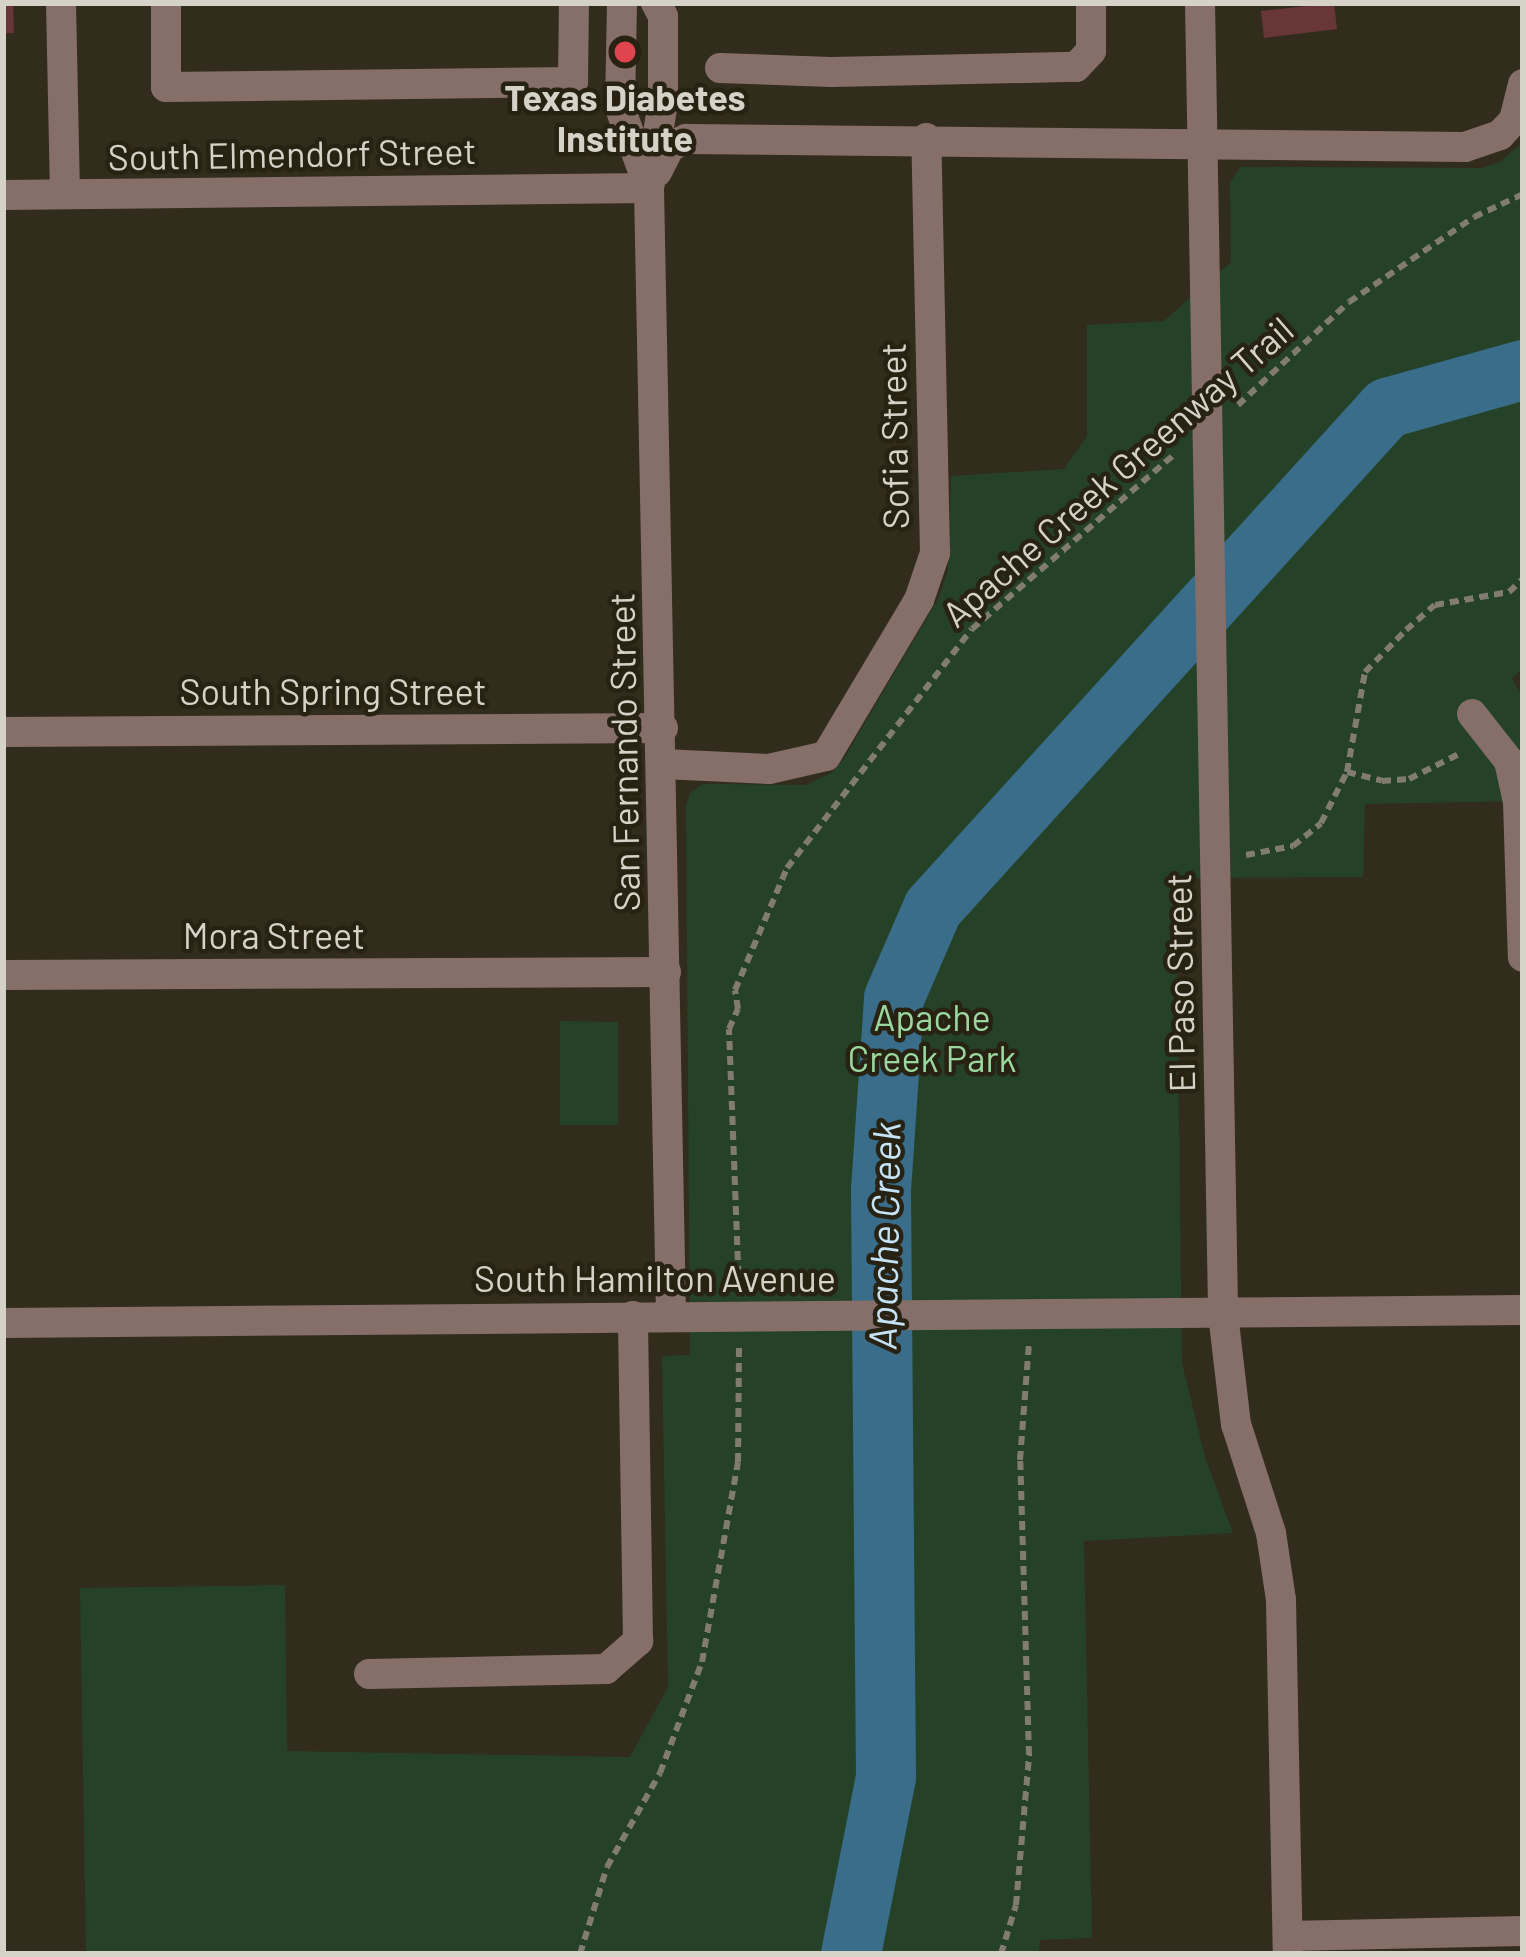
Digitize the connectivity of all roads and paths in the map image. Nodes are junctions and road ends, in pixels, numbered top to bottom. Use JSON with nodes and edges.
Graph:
{"nodes":[{"id":1,"x":61,"y":3,"type":"edge"},
{"id":2,"x":166,"y":3,"type":"edge"},
{"id":3,"x":574,"y":3,"type":"edge"},
{"id":4,"x":622,"y":3,"type":"edge"},
{"id":5,"x":656,"y":3,"type":"edge"},
{"id":6,"x":1091,"y":3,"type":"edge"},
{"id":7,"x":1200,"y":3,"type":"edge"},
{"id":8,"x":719,"y":68,"type":"dead end"},
{"id":9,"x":1523,"y":84,"type":"edge"},
{"id":10,"x":926,"y":138,"type":"junction"},
{"id":11,"x":1204,"y":142,"type":"junction"},
{"id":12,"x":649,"y":188,"type":"junction"},
{"id":13,"x":65,"y":194,"type":"junction"},
{"id":14,"x":1523,"y":194,"type":"edge"},
{"id":15,"x":3,"y":195,"type":"edge"},
{"id":16,"x":1230,"y":411,"type":"dead end"},
{"id":17,"x":1179,"y":451,"type":"dead end"},
{"id":18,"x":1523,"y":579,"type":"edge"},
{"id":19,"x":1482,"y":725,"type":"joint"},
{"id":20,"x":662,"y":728,"type":"junction"},
{"id":21,"x":3,"y":732,"type":"edge"},
{"id":22,"x":663,"y":764,"type":"junction"},
{"id":23,"x":1347,"y":772,"type":"junction"},
{"id":24,"x":1243,"y":855,"type":"dead end"},
{"id":25,"x":1523,"y":957,"type":"edge"},
{"id":26,"x":666,"y":971,"type":"junction"},
{"id":27,"x":3,"y":975,"type":"edge"},
{"id":28,"x":1523,"y":1310,"type":"edge"},
{"id":29,"x":730,"y":1314,"type":"junction"},
{"id":30,"x":1223,"y":1314,"type":"junction"},
{"id":31,"x":671,"y":1315,"type":"junction"},
{"id":32,"x":633,"y":1316,"type":"junction"},
{"id":33,"x":1015,"y":1316,"type":"junction"},
{"id":34,"x":3,"y":1323,"type":"edge"},
{"id":35,"x":369,"y":1674,"type":"dead end"},
{"id":36,"x":1523,"y":1931,"type":"edge"},
{"id":37,"x":1288,"y":1945,"type":"edge"},
{"id":38,"x":580,"y":1954,"type":"edge"},
{"id":39,"x":1001,"y":1954,"type":"edge"}],
"edges":[{"from":1,"to":13,"type":"street"},
{"from":2,"to":3,"type":"street"},
{"from":4,"to":12,"type":"street"},
{"from":5,"to":12,"type":"street"},
{"from":6,"to":8,"type":"street"},
{"from":7,"to":11,"type":"street","name":"El Paso Street"},
{"from":9,"to":11,"type":"street"},
{"from":10,"to":11,"type":"street"},
{"from":10,"to":12,"type":"street"},
{"from":10,"to":22,"type":"street","name":"Sofia Street"},
{"from":11,"to":30,"type":"street","name":"El Paso Street"},
{"from":12,"to":13,"type":"street","name":"South Elmendorf Street"},
{"from":12,"to":20,"type":"street","name":"San Fernando Street"},
{"from":13,"to":15,"type":"street","name":"South Elmendorf Street"},
{"from":14,"to":16,"type":"path","name":"Apache Creek Greenway Trail"},
{"from":17,"to":29,"type":"path","name":"Apache Creek Greenway Trail"},
{"from":18,"to":23,"type":"path"},
{"from":19,"to":23,"type":"path"},
{"from":19,"to":25,"type":"street"},
{"from":20,"to":21,"type":"street","name":"South Spring Street"},
{"from":20,"to":22,"type":"street","name":"San Fernando Street"},
{"from":22,"to":26,"type":"street","name":"San Fernando Street"},
{"from":23,"to":24,"type":"path"},
{"from":26,"to":27,"type":"street","name":"Mora Street"},
{"from":26,"to":31,"type":"street","name":"San Fernando Street"},
{"from":28,"to":30,"type":"street","name":"South Hamilton Avenue"},
{"from":29,"to":31,"type":"street","name":"South Hamilton Avenue"},
{"from":29,"to":33,"type":"street","name":"South Hamilton Avenue"},
{"from":29,"to":38,"type":"path","name":"Apache Creek Greenway Trail"},
{"from":30,"to":33,"type":"street","name":"South Hamilton Avenue"},
{"from":30,"to":37,"type":"street","name":"El Paso Street"},
{"from":31,"to":32,"type":"street","name":"South Hamilton Avenue"},
{"from":32,"to":34,"type":"street","name":"South Hamilton Avenue"},
{"from":32,"to":35,"type":"street"},
{"from":33,"to":39,"type":"path"},
{"from":36,"to":37,"type":"street"}]}
